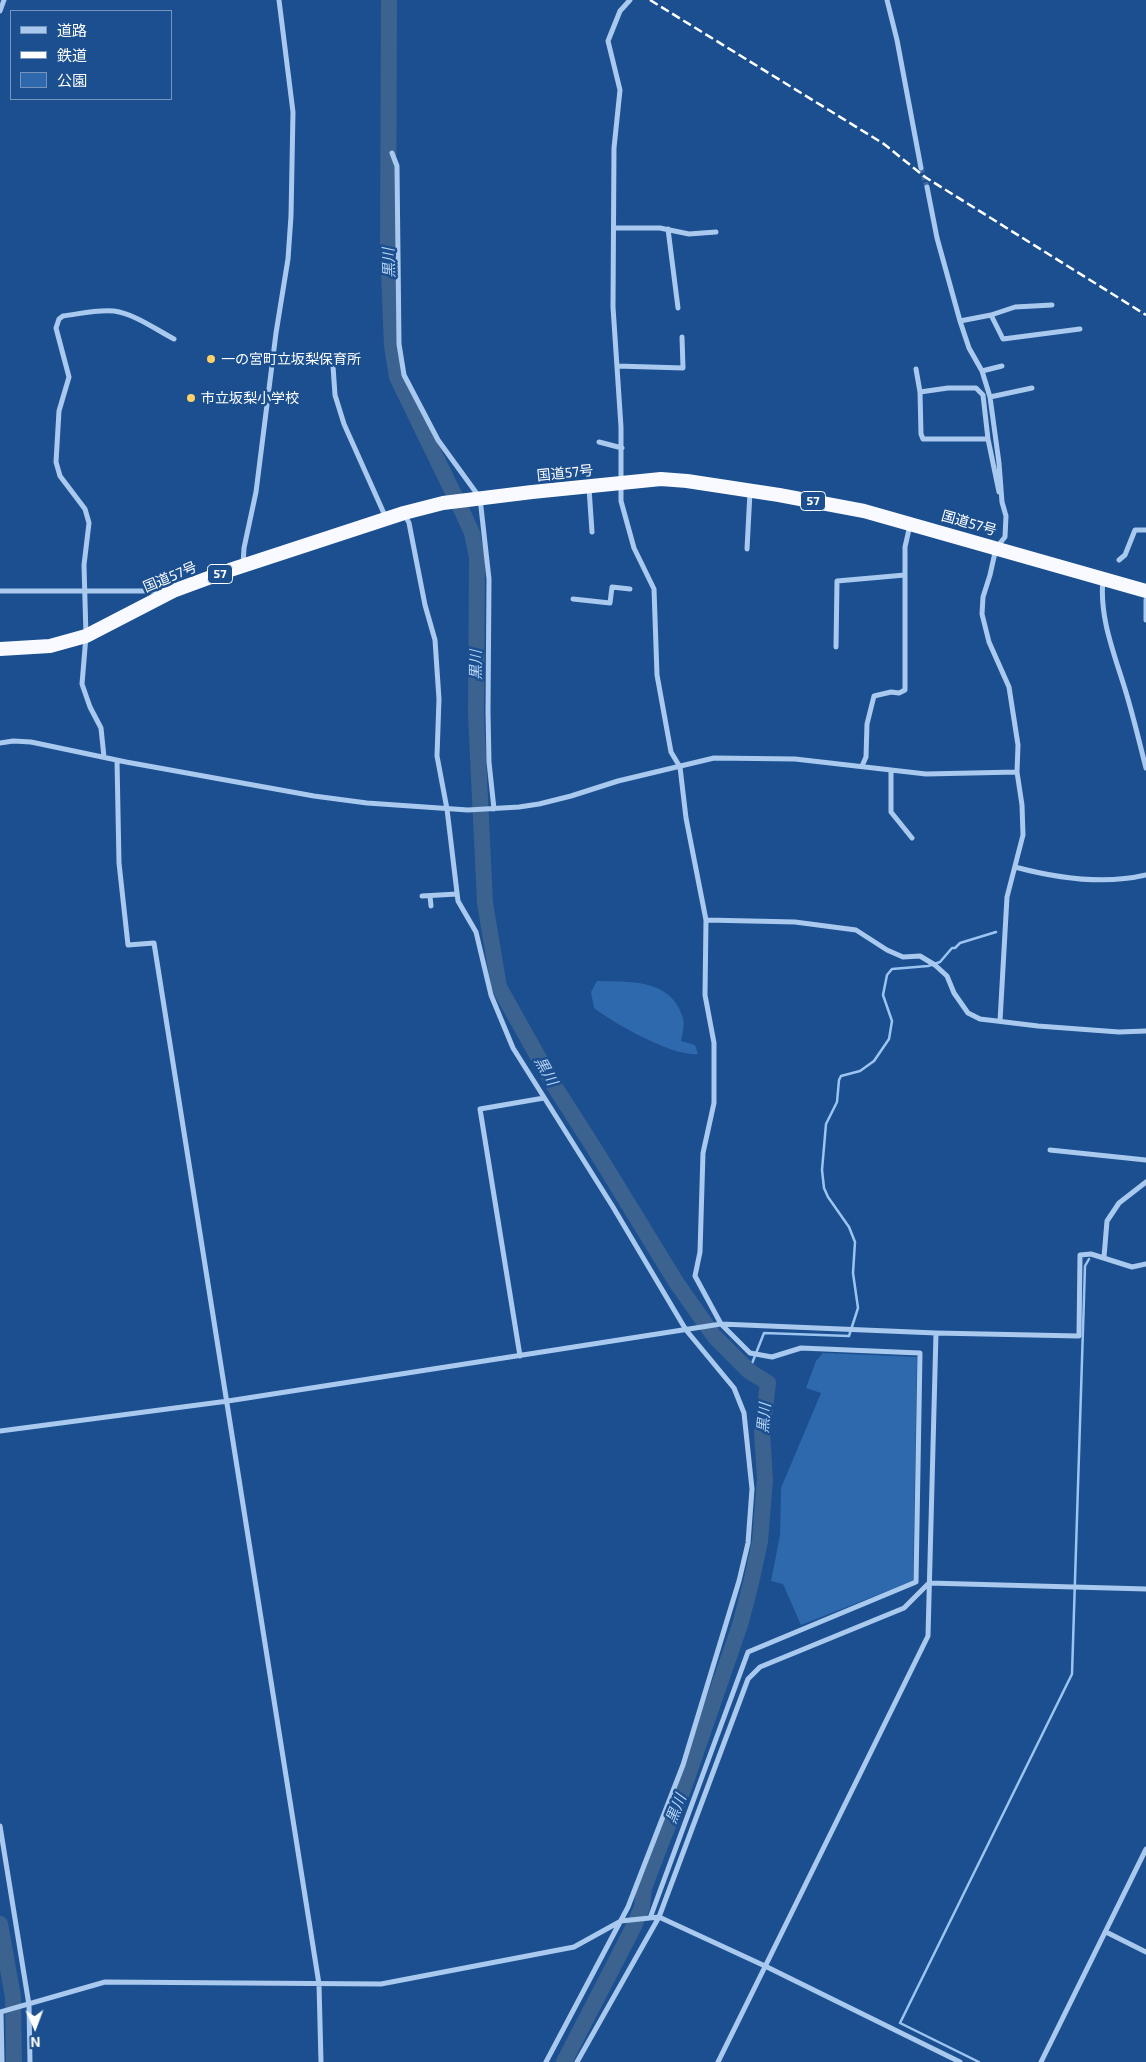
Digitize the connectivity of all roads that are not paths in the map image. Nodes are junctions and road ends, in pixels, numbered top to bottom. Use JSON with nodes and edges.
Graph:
{"nodes":[{"id":1,"x":4,"y":0,"type":"edge"},
{"id":2,"x":280,"y":0,"type":"edge"},
{"id":3,"x":630,"y":0,"type":"edge"},
{"id":4,"x":887,"y":0,"type":"edge"},
{"id":5,"x":0,"y":11,"type":"edge"},
{"id":6,"x":392,"y":152,"type":"dead end"},
{"id":7,"x":921,"y":168,"type":"tunnel mouth"},
{"id":8,"x":927,"y":187,"type":"tunnel mouth"},
{"id":9,"x":614,"y":228,"type":"junction"},
{"id":10,"x":668,"y":229,"type":"junction"},
{"id":11,"x":716,"y":232,"type":"dead end"},
{"id":12,"x":1052,"y":304,"type":"dead end"},
{"id":13,"x":678,"y":308,"type":"dead end"},
{"id":14,"x":991,"y":315,"type":"junction"},
{"id":15,"x":960,"y":321,"type":"junction"},
{"id":16,"x":1080,"y":329,"type":"dead end"},
{"id":17,"x":682,"y":337,"type":"dead end"},
{"id":18,"x":174,"y":340,"type":"dead end"},
{"id":19,"x":332,"y":366,"type":"dead end"},
{"id":20,"x":617,"y":366,"type":"junction"},
{"id":21,"x":1002,"y":366,"type":"dead end"},
{"id":22,"x":916,"y":369,"type":"dead end"},
{"id":23,"x":982,"y":371,"type":"junction"},
{"id":24,"x":1032,"y":388,"type":"dead end"},
{"id":25,"x":920,"y":392,"type":"junction"},
{"id":26,"x":990,"y":397,"type":"junction"},
{"id":27,"x":988,"y":439,"type":"junction"},
{"id":28,"x":599,"y":442,"type":"dead end"},
{"id":29,"x":622,"y":448,"type":"junction"},
{"id":30,"x":622,"y":483,"type":"junction"},
{"id":31,"x":589,"y":486,"type":"junction"},
{"id":32,"x":750,"y":491,"type":"junction"},
{"id":33,"x":475,"y":499,"type":"junction"},
{"id":34,"x":1002,"y":502,"type":"junction"},
{"id":35,"x":404,"y":513,"type":"junction"},
{"id":36,"x":386,"y":519,"type":"junction"},
{"id":37,"x":911,"y":524,"type":"junction"},
{"id":38,"x":1146,"y":530,"type":"edge"},
{"id":39,"x":592,"y":532,"type":"dead end"},
{"id":40,"x":996,"y":548,"type":"junction"},
{"id":41,"x":746,"y":549,"type":"dead end"},
{"id":42,"x":1119,"y":560,"type":"dead end"},
{"id":43,"x":243,"y":566,"type":"junction"},
{"id":44,"x":905,"y":574,"type":"junction"},
{"id":45,"x":1103,"y":578,"type":"junction"},
{"id":46,"x":630,"y":589,"type":"dead end"},
{"id":47,"x":0,"y":591,"type":"edge"},
{"id":48,"x":85,"y":591,"type":"junction"},
{"id":49,"x":1146,"y":591,"type":"edge"},
{"id":50,"x":172,"y":592,"type":"junction"},
{"id":51,"x":573,"y":599,"type":"dead end"},
{"id":52,"x":1146,"y":600,"type":"edge"},
{"id":53,"x":1146,"y":620,"type":"edge"},
{"id":54,"x":86,"y":636,"type":"junction"},
{"id":55,"x":836,"y":647,"type":"dead end"},
{"id":56,"x":0,"y":649,"type":"edge"},
{"id":57,"x":0,"y":743,"type":"edge"},
{"id":58,"x":104,"y":757,"type":"junction"},
{"id":59,"x":117,"y":760,"type":"junction"},
{"id":60,"x":862,"y":766,"type":"junction"},
{"id":61,"x":680,"y":767,"type":"junction"},
{"id":62,"x":1146,"y":768,"type":"edge"},
{"id":63,"x":891,"y":770,"type":"junction"},
{"id":64,"x":1017,"y":772,"type":"junction"},
{"id":65,"x":447,"y":809,"type":"junction"},
{"id":66,"x":494,"y":809,"type":"junction"},
{"id":67,"x":912,"y":838,"type":"dead end"},
{"id":68,"x":1015,"y":867,"type":"junction"},
{"id":69,"x":1146,"y":875,"type":"edge"},
{"id":70,"x":457,"y":894,"type":"junction"},
{"id":71,"x":422,"y":896,"type":"dead end"},
{"id":72,"x":430,"y":896,"type":"junction"},
{"id":73,"x":431,"y":906,"type":"dead end"},
{"id":74,"x":706,"y":920,"type":"junction"},
{"id":75,"x":1000,"y":1021,"type":"junction"},
{"id":76,"x":1146,"y":1031,"type":"edge"},
{"id":77,"x":544,"y":1098,"type":"junction"},
{"id":78,"x":1050,"y":1150,"type":"dead end"},
{"id":79,"x":1146,"y":1160,"type":"edge"},
{"id":80,"x":1146,"y":1182,"type":"edge"},
{"id":81,"x":1104,"y":1257,"type":"junction"},
{"id":82,"x":1146,"y":1264,"type":"edge"},
{"id":83,"x":722,"y":1324,"type":"junction"},
{"id":84,"x":686,"y":1330,"type":"junction"},
{"id":85,"x":936,"y":1333,"type":"junction"},
{"id":86,"x":520,"y":1356,"type":"junction"},
{"id":87,"x":228,"y":1401,"type":"junction"},
{"id":88,"x":0,"y":1431,"type":"edge"},
{"id":89,"x":929,"y":1583,"type":"junction"},
{"id":90,"x":1146,"y":1589,"type":"edge"},
{"id":91,"x":0,"y":1826,"type":"edge"},
{"id":92,"x":1146,"y":1849,"type":"edge"},
{"id":93,"x":659,"y":1917,"type":"junction"},
{"id":94,"x":650,"y":1918,"type":"junction"},
{"id":95,"x":621,"y":1921,"type":"junction"},
{"id":96,"x":1106,"y":1932,"type":"junction"},
{"id":97,"x":1146,"y":1952,"type":"edge"},
{"id":98,"x":765,"y":1966,"type":"junction"},
{"id":99,"x":319,"y":1984,"type":"junction"},
{"id":100,"x":28,"y":2005,"type":"junction"},
{"id":101,"x":1,"y":2012,"type":"edge"},
{"id":102,"x":2,"y":2062,"type":"edge"},
{"id":103,"x":30,"y":2062,"type":"edge"},
{"id":104,"x":321,"y":2062,"type":"edge"},
{"id":105,"x":546,"y":2062,"type":"edge"},
{"id":106,"x":578,"y":2062,"type":"edge"},
{"id":107,"x":718,"y":2062,"type":"edge"},
{"id":108,"x":960,"y":2062,"type":"edge"},
{"id":109,"x":1041,"y":2062,"type":"edge"}],
"edges":[{"from":1,"to":5,"type":"street"},
{"from":2,"to":43,"type":"street"},
{"from":3,"to":9,"type":"street"},
{"from":4,"to":7,"type":"street"},
{"from":6,"to":33,"type":"street"},
{"from":8,"to":15,"type":"street"},
{"from":9,"to":10,"type":"street"},
{"from":9,"to":20,"type":"street"},
{"from":10,"to":11,"type":"street"},
{"from":10,"to":13,"type":"street"},
{"from":12,"to":14,"type":"street"},
{"from":14,"to":15,"type":"street"},
{"from":14,"to":16,"type":"street"},
{"from":15,"to":23,"type":"street"},
{"from":17,"to":20,"type":"street"},
{"from":18,"to":48,"type":"street"},
{"from":19,"to":36,"type":"street"},
{"from":20,"to":29,"type":"street"},
{"from":21,"to":23,"type":"street"},
{"from":22,"to":25,"type":"street"},
{"from":23,"to":26,"type":"street"},
{"from":24,"to":26,"type":"street"},
{"from":25,"to":27,"type":"street"},
{"from":25,"to":27,"type":"street"},
{"from":26,"to":34,"type":"street"},
{"from":27,"to":34,"type":"street"},
{"from":28,"to":29,"type":"street"},
{"from":29,"to":30,"type":"street"},
{"from":30,"to":31,"type":"highway","name":"国道57号","number":"57"},
{"from":30,"to":32,"type":"highway","name":"国道57号","number":"57"},
{"from":30,"to":61,"type":"street"},
{"from":31,"to":33,"type":"highway","name":"国道57号","number":"57"},
{"from":31,"to":39,"type":"street"},
{"from":32,"to":37,"type":"highway","name":"国道57号","number":"57"},
{"from":32,"to":41,"type":"street"},
{"from":33,"to":35,"type":"highway","name":"国道57号","number":"57"},
{"from":33,"to":66,"type":"street"},
{"from":34,"to":40,"type":"street"},
{"from":35,"to":36,"type":"highway","name":"国道57号","number":"57"},
{"from":35,"to":65,"type":"street"},
{"from":36,"to":43,"type":"highway","name":"国道57号","number":"57"},
{"from":37,"to":40,"type":"highway","name":"国道57号","number":"57"},
{"from":37,"to":44,"type":"street"},
{"from":38,"to":42,"type":"street"},
{"from":40,"to":45,"type":"highway","name":"国道57号","number":"57"},
{"from":40,"to":64,"type":"street"},
{"from":43,"to":50,"type":"highway","name":"国道57号","number":"57"},
{"from":44,"to":55,"type":"street"},
{"from":44,"to":60,"type":"street"},
{"from":45,"to":49,"type":"highway","name":"国道57号","number":"57"},
{"from":45,"to":62,"type":"street"},
{"from":46,"to":51,"type":"street"},
{"from":47,"to":48,"type":"street"},
{"from":48,"to":50,"type":"street"},
{"from":48,"to":54,"type":"street"},
{"from":50,"to":54,"type":"highway","name":"国道57号","number":"57"},
{"from":52,"to":53,"type":"street"},
{"from":54,"to":56,"type":"highway","name":"国道57号","number":"57"},
{"from":54,"to":58,"type":"street"},
{"from":57,"to":58,"type":"street"},
{"from":58,"to":59,"type":"street"},
{"from":59,"to":65,"type":"street"},
{"from":59,"to":87,"type":"street"},
{"from":60,"to":61,"type":"street"},
{"from":60,"to":63,"type":"street"},
{"from":61,"to":66,"type":"street"},
{"from":61,"to":74,"type":"street"},
{"from":63,"to":64,"type":"street"},
{"from":63,"to":67,"type":"street"},
{"from":64,"to":68,"type":"street"},
{"from":65,"to":66,"type":"street"},
{"from":65,"to":70,"type":"street"},
{"from":68,"to":69,"type":"street"},
{"from":68,"to":75,"type":"street"},
{"from":70,"to":72,"type":"street"},
{"from":70,"to":77,"type":"street"},
{"from":71,"to":72,"type":"street"},
{"from":72,"to":73,"type":"street"},
{"from":74,"to":75,"type":"street"},
{"from":74,"to":83,"type":"street"},
{"from":75,"to":76,"type":"street"},
{"from":77,"to":84,"type":"street"},
{"from":77,"to":86,"type":"street"},
{"from":78,"to":79,"type":"street"},
{"from":80,"to":81,"type":"street"},
{"from":81,"to":82,"type":"street"},
{"from":81,"to":85,"type":"street"},
{"from":83,"to":84,"type":"street"},
{"from":83,"to":85,"type":"street"},
{"from":83,"to":94,"type":"street"},
{"from":84,"to":86,"type":"street"},
{"from":84,"to":95,"type":"street"},
{"from":85,"to":89,"type":"street"},
{"from":86,"to":87,"type":"street"},
{"from":87,"to":88,"type":"street"},
{"from":87,"to":99,"type":"street"},
{"from":89,"to":90,"type":"street"},
{"from":89,"to":93,"type":"street"},
{"from":89,"to":98,"type":"street"},
{"from":91,"to":100,"type":"street"},
{"from":92,"to":96,"type":"street"},
{"from":93,"to":94,"type":"street"},
{"from":93,"to":98,"type":"street"},
{"from":93,"to":106,"type":"street"},
{"from":94,"to":95,"type":"street"},
{"from":95,"to":99,"type":"street"},
{"from":95,"to":105,"type":"street"},
{"from":96,"to":97,"type":"street"},
{"from":96,"to":109,"type":"street"},
{"from":98,"to":107,"type":"street"},
{"from":98,"to":108,"type":"street"},
{"from":99,"to":100,"type":"street"},
{"from":99,"to":104,"type":"street"},
{"from":100,"to":101,"type":"street"},
{"from":100,"to":103,"type":"street"},
{"from":101,"to":102,"type":"street"}]}
